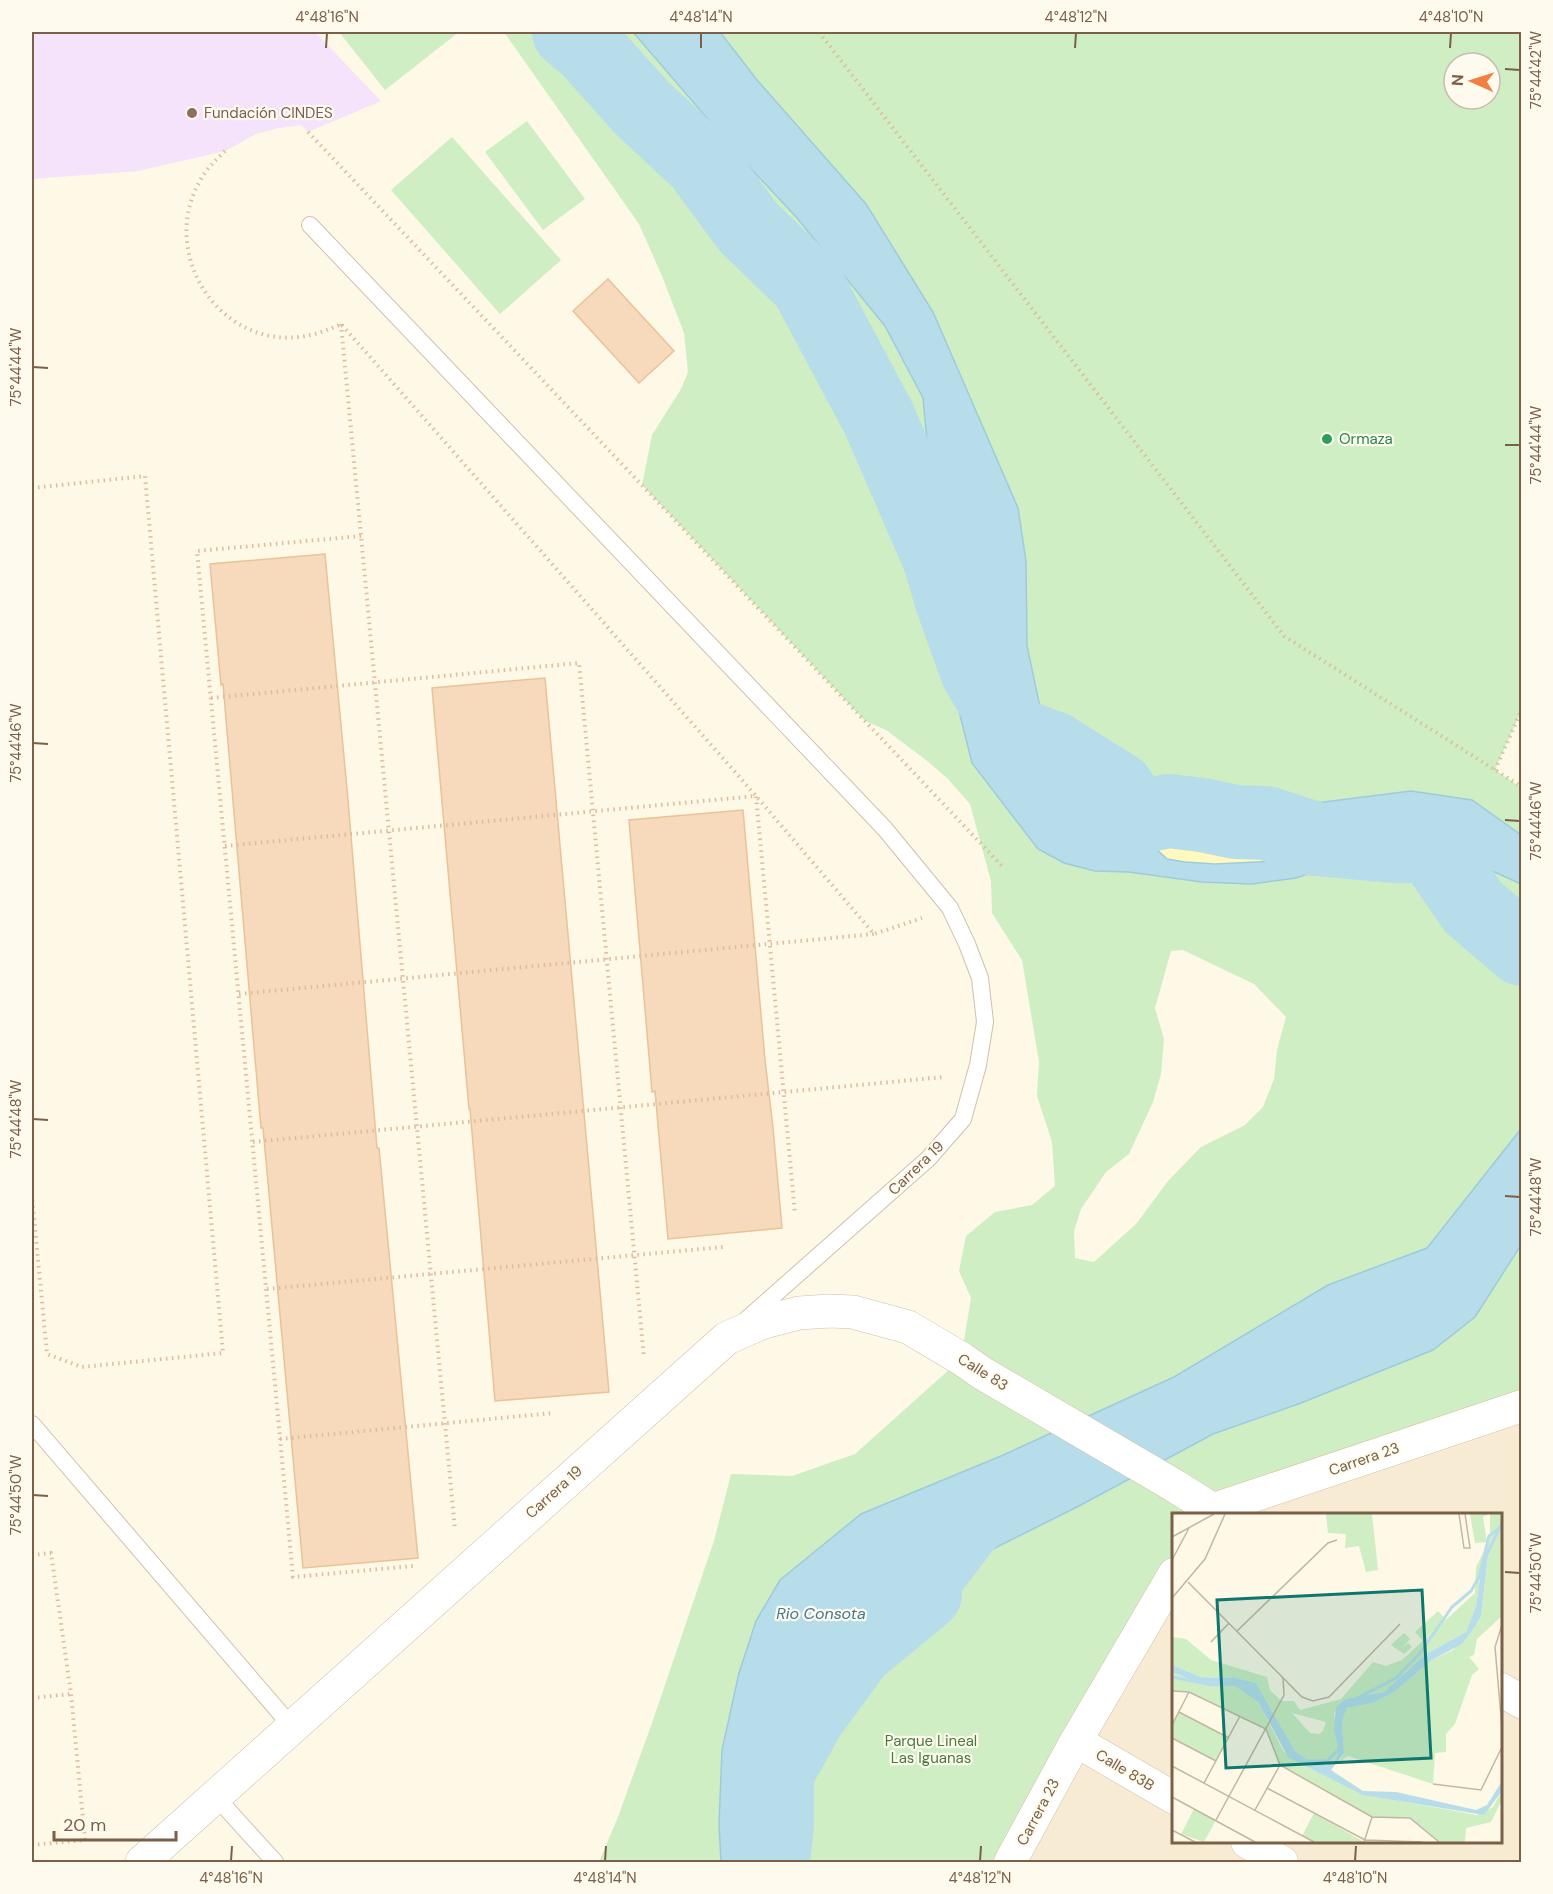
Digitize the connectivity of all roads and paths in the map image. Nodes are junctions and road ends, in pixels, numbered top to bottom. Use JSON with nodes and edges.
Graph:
{"nodes":[{"id":1,"x":819,"y":32,"type":"edge"},
{"id":2,"x":308,"y":132,"type":"dead end"},
{"id":3,"x":225,"y":151,"type":"dead end"},
{"id":4,"x":310,"y":225,"type":"dead end"},
{"id":5,"x":341,"y":324,"type":"junction"},
{"id":6,"x":32,"y":488,"type":"edge"},
{"id":7,"x":361,"y":536,"type":"junction"},
{"id":8,"x":375,"y":682,"type":"junction"},
{"id":9,"x":211,"y":698,"type":"junction"},
{"id":10,"x":1521,"y":709,"type":"edge"},
{"id":11,"x":1495,"y":770,"type":"junction"},
{"id":12,"x":1521,"y":786,"type":"edge"},
{"id":13,"x":756,"y":796,"type":"junction"},
{"id":14,"x":592,"y":812,"type":"junction"},
{"id":15,"x":389,"y":830,"type":"junction"},
{"id":16,"x":225,"y":846,"type":"junction"},
{"id":17,"x":1002,"y":866,"type":"dead end"},
{"id":18,"x":950,"y":908,"type":"junction"},
{"id":19,"x":874,"y":934,"type":"junction"},
{"id":20,"x":770,"y":944,"type":"junction"},
{"id":21,"x":606,"y":959,"type":"junction"},
{"id":22,"x":403,"y":978,"type":"junction"},
{"id":23,"x":239,"y":994,"type":"junction"},
{"id":24,"x":974,"y":1075,"type":"junction"},
{"id":25,"x":784,"y":1092,"type":"junction"},
{"id":26,"x":621,"y":1108,"type":"junction"},
{"id":27,"x":417,"y":1127,"type":"junction"},
{"id":28,"x":253,"y":1142,"type":"junction"},
{"id":29,"x":32,"y":1198,"type":"edge"},
{"id":30,"x":795,"y":1214,"type":"dead end"},
{"id":31,"x":723,"y":1247,"type":"dead end"},
{"id":32,"x":634,"y":1255,"type":"junction"},
{"id":33,"x":431,"y":1274,"type":"junction"},
{"id":34,"x":267,"y":1289,"type":"junction"},
{"id":35,"x":727,"y":1338,"type":"junction"},
{"id":36,"x":644,"y":1358,"type":"dead end"},
{"id":37,"x":1521,"y":1406,"type":"edge"},
{"id":38,"x":553,"y":1413,"type":"dead end"},
{"id":39,"x":445,"y":1423,"type":"junction"},
{"id":40,"x":32,"y":1424,"type":"edge"},
{"id":41,"x":280,"y":1439,"type":"junction"},
{"id":42,"x":1213,"y":1513,"type":"edge"},
{"id":43,"x":32,"y":1555,"type":"edge"},
{"id":44,"x":413,"y":1566,"type":"dead end"},
{"id":45,"x":459,"y":1577,"type":"junction"},
{"id":46,"x":1172,"y":1577,"type":"edge"},
{"id":47,"x":1502,"y":1690,"type":"edge"},
{"id":48,"x":71,"y":1694,"type":"junction"},
{"id":49,"x":32,"y":1698,"type":"edge"},
{"id":50,"x":1521,"y":1702,"type":"edge"},
{"id":51,"x":293,"y":1728,"type":"junction"},
{"id":52,"x":1076,"y":1741,"type":"junction"},
{"id":53,"x":216,"y":1797,"type":"junction"},
{"id":54,"x":1172,"y":1797,"type":"edge"},
{"id":55,"x":32,"y":1845,"type":"edge"},
{"id":56,"x":142,"y":1863,"type":"edge"},
{"id":57,"x":275,"y":1863,"type":"edge"},
{"id":58,"x":1010,"y":1863,"type":"edge"}],
"edges":[{"from":1,"to":11,"type":"path"},
{"from":2,"to":17,"type":"path"},
{"from":3,"to":5,"type":"path"},
{"from":4,"to":18,"type":"lane"},
{"from":5,"to":7,"type":"path"},
{"from":5,"to":13,"type":"path"},
{"from":6,"to":29,"type":"path"},
{"from":7,"to":8,"type":"path"},
{"from":7,"to":9,"type":"path"},
{"from":8,"to":9,"type":"path"},
{"from":8,"to":14,"type":"path"},
{"from":8,"to":15,"type":"path"},
{"from":9,"to":16,"type":"path"},
{"from":10,"to":11,"type":"path"},
{"from":11,"to":12,"type":"path"},
{"from":13,"to":14,"type":"path"},
{"from":13,"to":19,"type":"path"},
{"from":13,"to":20,"type":"path"},
{"from":14,"to":15,"type":"path"},
{"from":14,"to":21,"type":"path"},
{"from":15,"to":16,"type":"path"},
{"from":15,"to":22,"type":"path"},
{"from":16,"to":23,"type":"path"},
{"from":18,"to":19,"type":"path"},
{"from":18,"to":24,"type":"lane"},
{"from":19,"to":20,"type":"path"},
{"from":20,"to":21,"type":"path"},
{"from":20,"to":25,"type":"path"},
{"from":21,"to":22,"type":"path"},
{"from":21,"to":26,"type":"path"},
{"from":22,"to":23,"type":"path"},
{"from":22,"to":27,"type":"path"},
{"from":23,"to":28,"type":"path"},
{"from":24,"to":25,"type":"path"},
{"from":24,"to":35,"type":"lane","name":"Carrera 19"},
{"from":25,"to":26,"type":"path"},
{"from":25,"to":30,"type":"path"},
{"from":26,"to":27,"type":"path"},
{"from":26,"to":32,"type":"path"},
{"from":27,"to":28,"type":"path"},
{"from":27,"to":33,"type":"path"},
{"from":28,"to":34,"type":"path"},
{"from":31,"to":32,"type":"path"},
{"from":32,"to":33,"type":"path"},
{"from":32,"to":36,"type":"path"},
{"from":33,"to":34,"type":"path"},
{"from":33,"to":39,"type":"path"},
{"from":34,"to":41,"type":"path"},
{"from":35,"to":42,"type":"street","name":"Calle 83"},
{"from":35,"to":45,"type":"street","name":"Carrera 19"},
{"from":37,"to":42,"type":"street","name":"Carrera 23"},
{"from":38,"to":39,"type":"path"},
{"from":39,"to":41,"type":"path"},
{"from":39,"to":45,"type":"path"},
{"from":40,"to":51,"type":"lane"},
{"from":41,"to":44,"type":"path"},
{"from":43,"to":48,"type":"path"},
{"from":45,"to":51,"type":"street","name":"Carrera 19"},
{"from":46,"to":52,"type":"street","name":"Carrera 23"},
{"from":47,"to":50,"type":"street"},
{"from":48,"to":49,"type":"path"},
{"from":48,"to":55,"type":"path"},
{"from":51,"to":53,"type":"street","name":"Carrera 19"},
{"from":52,"to":54,"type":"street","name":"Calle 83B"},
{"from":52,"to":58,"type":"street","name":"Carrera 23"},
{"from":53,"to":56,"type":"street","name":"Carrera 19"},
{"from":53,"to":57,"type":"lane"}]}
